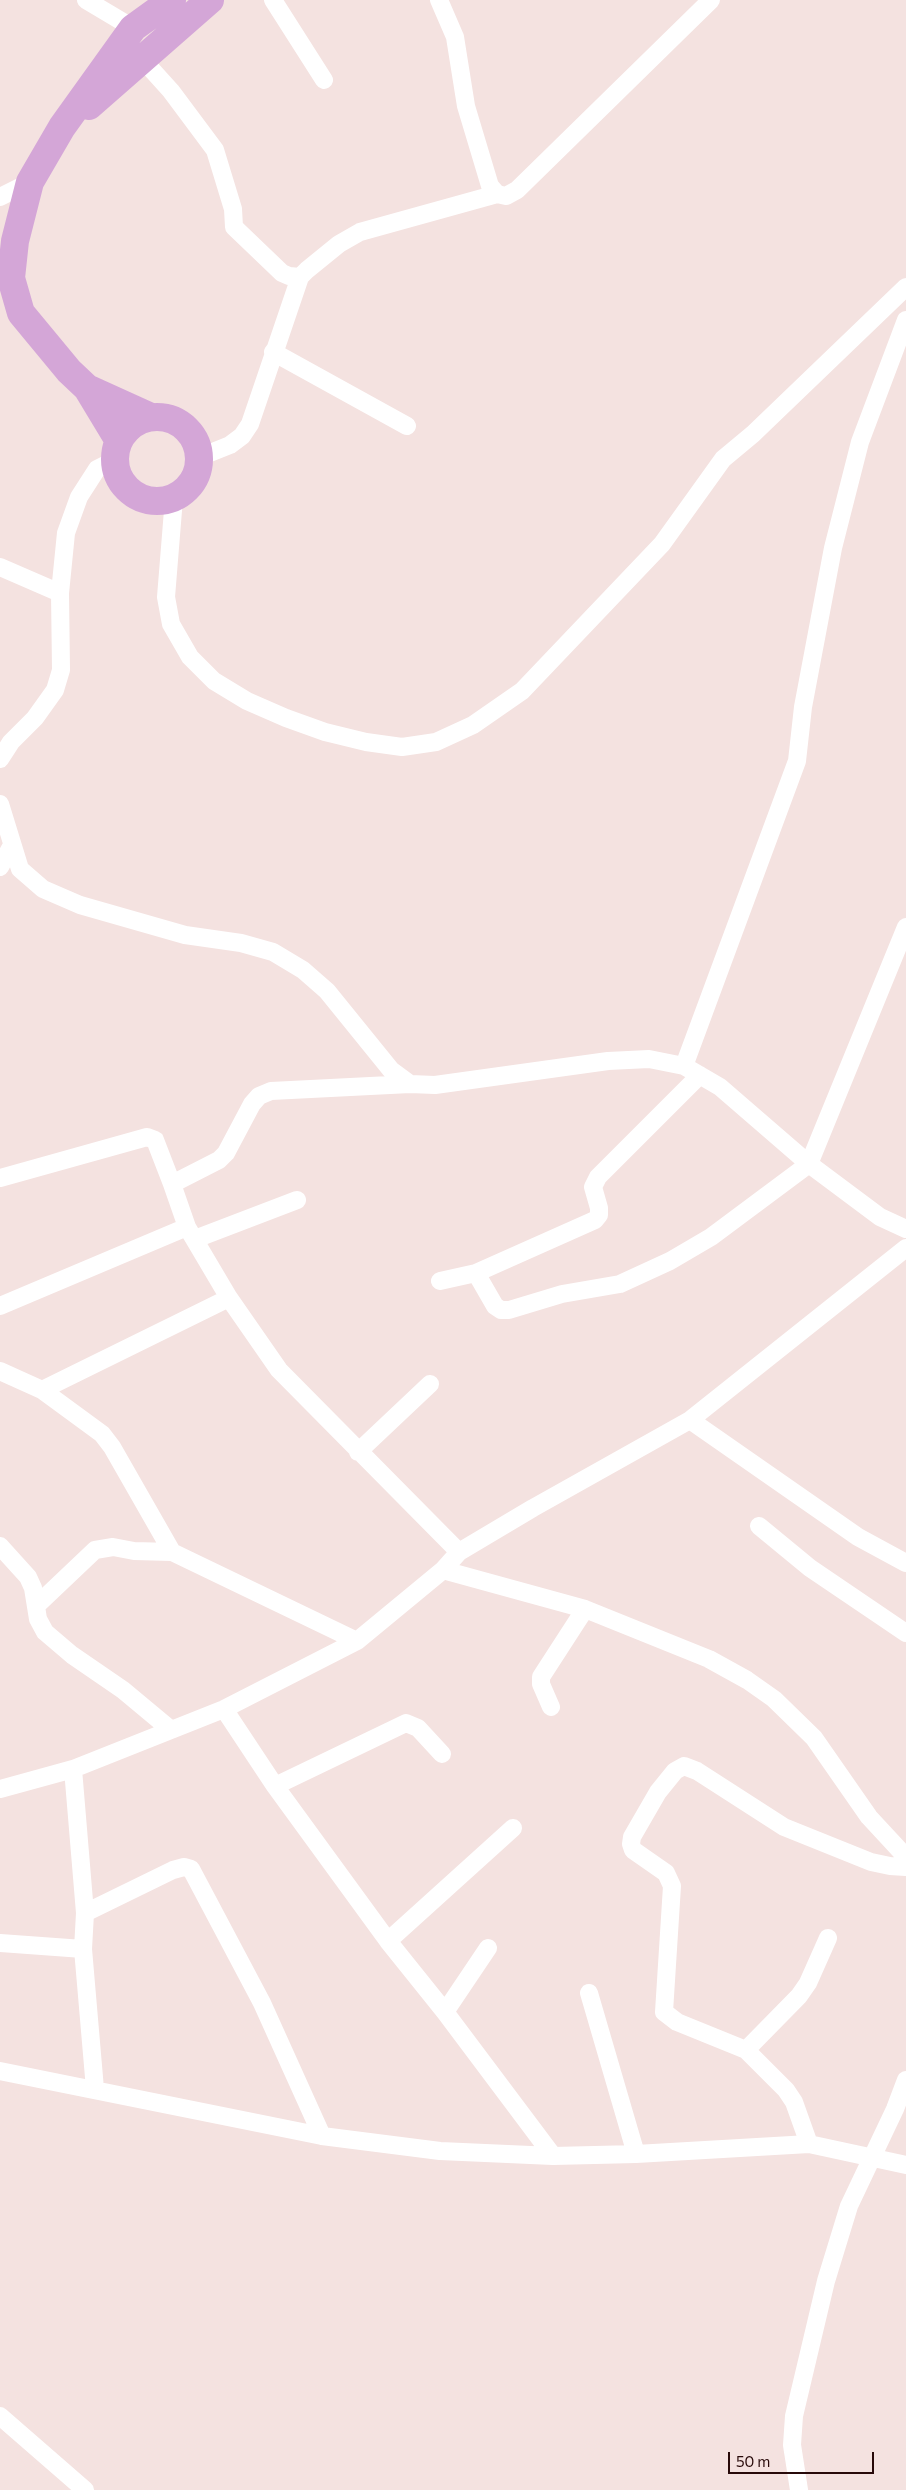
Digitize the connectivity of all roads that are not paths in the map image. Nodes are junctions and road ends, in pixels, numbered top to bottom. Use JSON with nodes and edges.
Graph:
{"nodes":[{"id":1,"x":86,"y":0,"type":"edge"},
{"id":2,"x":274,"y":0,"type":"edge"},
{"id":3,"x":711,"y":0,"type":"edge"},
{"id":4,"x":441,"y":1,"type":"edge"},
{"id":5,"x":191,"y":3,"type":"edge"},
{"id":6,"x":133,"y":28,"type":"junction"},
{"id":7,"x":142,"y":60,"type":"junction"},
{"id":8,"x":324,"y":80,"type":"dead end"},
{"id":9,"x":62,"y":128,"type":"junction"},
{"id":10,"x":30,"y":182,"type":"junction"},
{"id":11,"x":497,"y":194,"type":"junction"},
{"id":12,"x":0,"y":197,"type":"edge"},
{"id":13,"x":300,"y":277,"type":"junction"},
{"id":14,"x":5,"y":281,"type":"edge"},
{"id":15,"x":906,"y":287,"type":"edge"},
{"id":16,"x":906,"y":320,"type":"edge"},
{"id":17,"x":273,"y":352,"type":"junction"},
{"id":18,"x":87,"y":388,"type":"junction"},
{"id":19,"x":150,"y":417,"type":"junction"},
{"id":20,"x":407,"y":426,"type":"dead end"},
{"id":21,"x":117,"y":450,"type":"junction"},
{"id":22,"x":200,"y":457,"type":"junction"},
{"id":23,"x":174,"y":498,"type":"junction"},
{"id":24,"x":0,"y":567,"type":"edge"},
{"id":25,"x":60,"y":593,"type":"junction"},
{"id":26,"x":0,"y":759,"type":"edge"},
{"id":27,"x":0,"y":804,"type":"edge"},
{"id":28,"x":12,"y":845,"type":"junction"},
{"id":29,"x":0,"y":867,"type":"edge"},
{"id":30,"x":906,"y":927,"type":"edge"},
{"id":31,"x":684,"y":1066,"type":"junction"},
{"id":32,"x":700,"y":1075,"type":"junction"},
{"id":33,"x":410,"y":1084,"type":"junction"},
{"id":34,"x":809,"y":1164,"type":"junction"},
{"id":35,"x":0,"y":1178,"type":"edge"},
{"id":36,"x":172,"y":1184,"type":"junction"},
{"id":37,"x":298,"y":1200,"type":"dead end"},
{"id":38,"x":906,"y":1229,"type":"edge"},
{"id":39,"x":191,"y":1233,"type":"junction"},
{"id":40,"x":906,"y":1248,"type":"edge"},
{"id":41,"x":476,"y":1273,"type":"junction"},
{"id":42,"x":440,"y":1281,"type":"dead end"},
{"id":43,"x":229,"y":1298,"type":"junction"},
{"id":44,"x":0,"y":1306,"type":"edge"},
{"id":45,"x":0,"y":1371,"type":"edge"},
{"id":46,"x":430,"y":1384,"type":"dead end"},
{"id":47,"x":42,"y":1390,"type":"junction"},
{"id":48,"x":690,"y":1420,"type":"junction"},
{"id":49,"x":358,"y":1452,"type":"junction"},
{"id":50,"x":759,"y":1526,"type":"dead end"},
{"id":51,"x":0,"y":1546,"type":"edge"},
{"id":52,"x":172,"y":1552,"type":"junction"},
{"id":53,"x":459,"y":1552,"type":"junction"},
{"id":54,"x":906,"y":1563,"type":"edge"},
{"id":55,"x":443,"y":1570,"type":"junction"},
{"id":56,"x":36,"y":1606,"type":"junction"},
{"id":57,"x":585,"y":1609,"type":"junction"},
{"id":58,"x":906,"y":1633,"type":"edge"},
{"id":59,"x":357,"y":1640,"type":"junction"},
{"id":60,"x":551,"y":1707,"type":"dead end"},
{"id":61,"x":224,"y":1709,"type":"junction"},
{"id":62,"x":171,"y":1730,"type":"junction"},
{"id":63,"x":442,"y":1754,"type":"dead end"},
{"id":64,"x":73,"y":1769,"type":"junction"},
{"id":65,"x":275,"y":1786,"type":"junction"},
{"id":66,"x":0,"y":1789,"type":"edge"},
{"id":67,"x":513,"y":1828,"type":"dead end"},
{"id":68,"x":906,"y":1858,"type":"edge"},
{"id":69,"x":906,"y":1867,"type":"edge"},
{"id":70,"x":85,"y":1913,"type":"junction"},
{"id":71,"x":828,"y":1938,"type":"dead end"},
{"id":72,"x":388,"y":1941,"type":"junction"},
{"id":73,"x":0,"y":1943,"type":"edge"},
{"id":74,"x":488,"y":1948,"type":"dead end"},
{"id":75,"x":83,"y":1949,"type":"junction"},
{"id":76,"x":589,"y":1993,"type":"dead end"},
{"id":77,"x":445,"y":2012,"type":"junction"},
{"id":78,"x":746,"y":2050,"type":"junction"},
{"id":79,"x":0,"y":2071,"type":"edge"},
{"id":80,"x":906,"y":2080,"type":"edge"},
{"id":81,"x":95,"y":2089,"type":"junction"},
{"id":82,"x":322,"y":2136,"type":"junction"},
{"id":83,"x":809,"y":2144,"type":"junction"},
{"id":84,"x":636,"y":2154,"type":"junction"},
{"id":85,"x":553,"y":2156,"type":"junction"},
{"id":86,"x":870,"y":2158,"type":"junction"},
{"id":87,"x":906,"y":2165,"type":"edge"},
{"id":88,"x":0,"y":2416,"type":"edge"},
{"id":89,"x":85,"y":2490,"type":"edge"},
{"id":90,"x":799,"y":2490,"type":"edge"}],
"edges":[{"from":1,"to":6,"type":"street"},
{"from":2,"to":8,"type":"street"},
{"from":3,"to":11,"type":"street"},
{"from":4,"to":11,"type":"street"},
{"from":5,"to":6,"type":"main road"},
{"from":5,"to":7,"type":"main road"},
{"from":6,"to":9,"type":"main road"},
{"from":7,"to":9,"type":"main road"},
{"from":7,"to":13,"type":"street"},
{"from":9,"to":10,"type":"main road"},
{"from":10,"to":12,"type":"street"},
{"from":10,"to":14,"type":"main road"},
{"from":11,"to":13,"type":"street"},
{"from":13,"to":17,"type":"street"},
{"from":14,"to":18,"type":"main road"},
{"from":15,"to":23,"type":"street"},
{"from":16,"to":31,"type":"street"},
{"from":17,"to":20,"type":"street"},
{"from":17,"to":22,"type":"street"},
{"from":18,"to":19,"type":"main road"},
{"from":18,"to":21,"type":"main road"},
{"from":19,"to":21,"type":"main road"},
{"from":19,"to":22,"type":"main road"},
{"from":21,"to":23,"type":"main road"},
{"from":21,"to":25,"type":"street"},
{"from":22,"to":23,"type":"main road"},
{"from":24,"to":25,"type":"street"},
{"from":25,"to":26,"type":"street"},
{"from":27,"to":28,"type":"street"},
{"from":28,"to":29,"type":"street"},
{"from":28,"to":33,"type":"street"},
{"from":30,"to":34,"type":"street"},
{"from":31,"to":32,"type":"street"},
{"from":31,"to":33,"type":"street"},
{"from":32,"to":34,"type":"street"},
{"from":32,"to":41,"type":"street"},
{"from":33,"to":36,"type":"street"},
{"from":34,"to":38,"type":"street"},
{"from":34,"to":41,"type":"street"},
{"from":35,"to":36,"type":"street"},
{"from":36,"to":39,"type":"street"},
{"from":37,"to":39,"type":"street"},
{"from":39,"to":43,"type":"street"},
{"from":39,"to":44,"type":"street"},
{"from":40,"to":48,"type":"street"},
{"from":41,"to":42,"type":"street"},
{"from":43,"to":47,"type":"street"},
{"from":43,"to":49,"type":"street"},
{"from":45,"to":47,"type":"street"},
{"from":46,"to":49,"type":"street"},
{"from":47,"to":52,"type":"street"},
{"from":48,"to":53,"type":"street"},
{"from":48,"to":54,"type":"street"},
{"from":49,"to":53,"type":"street"},
{"from":50,"to":58,"type":"street"},
{"from":51,"to":56,"type":"street"},
{"from":52,"to":56,"type":"street"},
{"from":52,"to":59,"type":"street"},
{"from":53,"to":55,"type":"street"},
{"from":55,"to":57,"type":"street"},
{"from":55,"to":59,"type":"street"},
{"from":56,"to":62,"type":"street"},
{"from":57,"to":60,"type":"street"},
{"from":57,"to":68,"type":"street"},
{"from":59,"to":61,"type":"street"},
{"from":61,"to":62,"type":"street"},
{"from":61,"to":65,"type":"street"},
{"from":62,"to":64,"type":"street"},
{"from":63,"to":65,"type":"street"},
{"from":64,"to":66,"type":"street"},
{"from":64,"to":70,"type":"street"},
{"from":65,"to":72,"type":"street"},
{"from":67,"to":72,"type":"street"},
{"from":69,"to":78,"type":"street"},
{"from":70,"to":75,"type":"street"},
{"from":70,"to":82,"type":"street"},
{"from":71,"to":78,"type":"street"},
{"from":72,"to":77,"type":"street"},
{"from":73,"to":75,"type":"street"},
{"from":74,"to":77,"type":"street"},
{"from":75,"to":81,"type":"street"},
{"from":76,"to":84,"type":"street"},
{"from":77,"to":85,"type":"street"},
{"from":78,"to":83,"type":"street"},
{"from":79,"to":81,"type":"street"},
{"from":80,"to":86,"type":"street"},
{"from":81,"to":82,"type":"street"},
{"from":82,"to":85,"type":"street"},
{"from":83,"to":84,"type":"street"},
{"from":83,"to":86,"type":"street"},
{"from":84,"to":85,"type":"street"},
{"from":86,"to":87,"type":"street"},
{"from":86,"to":90,"type":"street"},
{"from":88,"to":89,"type":"street"}]}
